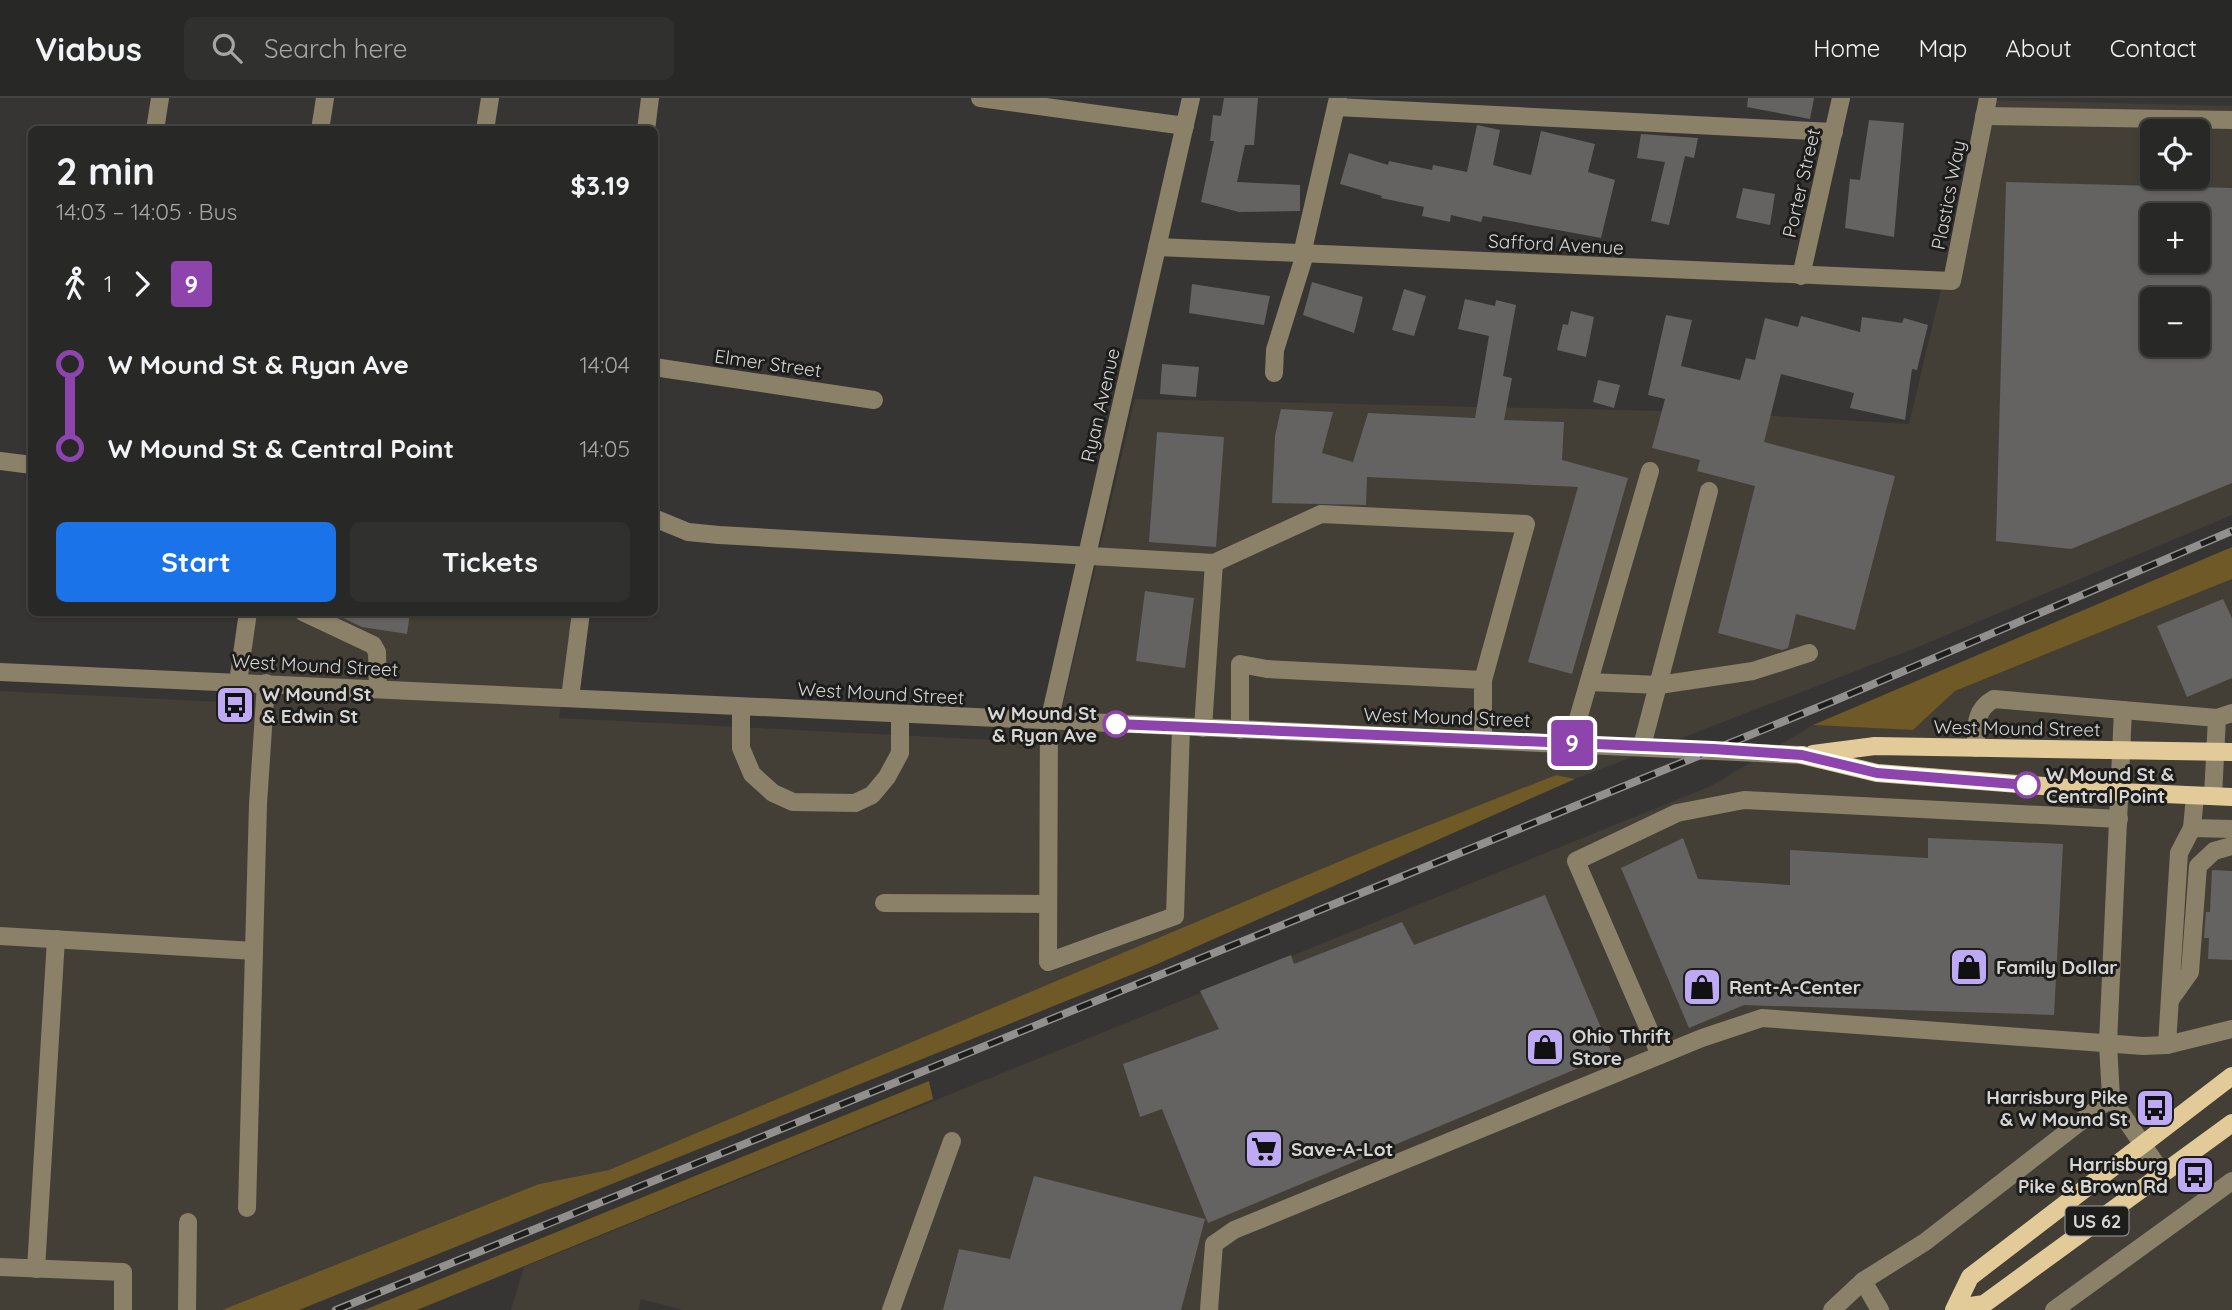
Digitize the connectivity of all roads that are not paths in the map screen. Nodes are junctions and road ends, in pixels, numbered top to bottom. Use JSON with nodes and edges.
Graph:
{"nodes":[{"id":1,"x":160,"y":98,"type":"edge"},
{"id":2,"x":325,"y":98,"type":"edge"},
{"id":3,"x":490,"y":98,"type":"edge"},
{"id":4,"x":650,"y":98,"type":"edge"},
{"id":5,"x":980,"y":98,"type":"edge"},
{"id":6,"x":1191,"y":98,"type":"edge"},
{"id":7,"x":1842,"y":98,"type":"edge"},
{"id":8,"x":1988,"y":98,"type":"edge"},
{"id":9,"x":1046,"y":102,"type":"edge"},
{"id":10,"x":1337,"y":103,"type":"edge"},
{"id":11,"x":1984,"y":116,"type":"junction"},
{"id":12,"x":2232,"y":120,"type":"edge"},
{"id":13,"x":156,"y":126,"type":"edge"},
{"id":14,"x":321,"y":126,"type":"edge"},
{"id":15,"x":486,"y":126,"type":"edge"},
{"id":16,"x":646,"y":126,"type":"edge"},
{"id":17,"x":1185,"y":126,"type":"junction"},
{"id":18,"x":1834,"y":132,"type":"junction"},
{"id":19,"x":1157,"y":247,"type":"junction"},
{"id":20,"x":1303,"y":254,"type":"junction"},
{"id":21,"x":1801,"y":276,"type":"junction"},
{"id":22,"x":1952,"y":281,"type":"joint"},
{"id":23,"x":658,"y":368,"type":"edge"},
{"id":24,"x":1275,"y":373,"type":"dead end"},
{"id":25,"x":874,"y":400,"type":"dead end"},
{"id":26,"x":0,"y":461,"type":"edge"},
{"id":27,"x":28,"y":464,"type":"edge"},
{"id":28,"x":1650,"y":471,"type":"dead end"},
{"id":29,"x":1709,"y":491,"type":"dead end"},
{"id":30,"x":658,"y":520,"type":"edge"},
{"id":31,"x":1087,"y":556,"type":"junction"},
{"id":32,"x":1214,"y":563,"type":"junction"},
{"id":33,"x":247,"y":616,"type":"edge"},
{"id":34,"x":311,"y":616,"type":"edge"},
{"id":35,"x":580,"y":616,"type":"edge"},
{"id":36,"x":1808,"y":653,"type":"dead end"},
{"id":37,"x":0,"y":672,"type":"edge"},
{"id":38,"x":1483,"y":680,"type":"junction"},
{"id":39,"x":238,"y":682,"type":"junction"},
{"id":40,"x":1589,"y":682,"type":"junction"},
{"id":41,"x":266,"y":683,"type":"junction"},
{"id":42,"x":1659,"y":685,"type":"junction"},
{"id":43,"x":378,"y":689,"type":"junction"},
{"id":44,"x":570,"y":698,"type":"junction"},
{"id":45,"x":741,"y":707,"type":"junction"},
{"id":46,"x":2123,"y":710,"type":"junction"},
{"id":47,"x":900,"y":715,"type":"junction"},
{"id":48,"x":2225,"y":716,"type":"edge"},
{"id":49,"x":1049,"y":722,"type":"junction"},
{"id":50,"x":1181,"y":727,"type":"junction"},
{"id":51,"x":1203,"y":728,"type":"junction"},
{"id":52,"x":1240,"y":730,"type":"junction"},
{"id":53,"x":1483,"y":740,"type":"junction"},
{"id":54,"x":1571,"y":743,"type":"junction"},
{"id":55,"x":1642,"y":746,"type":"junction"},
{"id":56,"x":1976,"y":748,"type":"junction"},
{"id":57,"x":2121,"y":751,"type":"junction"},
{"id":58,"x":2223,"y":751,"type":"edge"},
{"id":59,"x":1802,"y":755,"type":"junction"},
{"id":60,"x":2120,"y":792,"type":"junction"},
{"id":61,"x":2194,"y":796,"type":"junction"},
{"id":62,"x":2213,"y":796,"type":"junction"},
{"id":63,"x":2232,"y":797,"type":"edge"},
{"id":64,"x":2119,"y":819,"type":"junction"},
{"id":65,"x":2192,"y":828,"type":"junction"},
{"id":66,"x":2232,"y":829,"type":"edge"},
{"id":67,"x":2232,"y":846,"type":"edge"},
{"id":68,"x":884,"y":903,"type":"dead end"},
{"id":69,"x":1048,"y":904,"type":"junction"},
{"id":70,"x":0,"y":936,"type":"edge"},
{"id":71,"x":56,"y":939,"type":"junction"},
{"id":72,"x":254,"y":951,"type":"junction"},
{"id":73,"x":2169,"y":1000,"type":"junction"},
{"id":74,"x":2232,"y":1029,"type":"edge"},
{"id":75,"x":2108,"y":1043,"type":"junction"},
{"id":76,"x":2166,"y":1045,"type":"junction"},
{"id":77,"x":1660,"y":1055,"type":"junction"},
{"id":78,"x":2232,"y":1076,"type":"edge"},
{"id":79,"x":2111,"y":1098,"type":"junction"},
{"id":80,"x":2232,"y":1123,"type":"edge"},
{"id":81,"x":952,"y":1141,"type":"dead end"},
{"id":82,"x":2141,"y":1146,"type":"junction"},
{"id":83,"x":2162,"y":1173,"type":"junction"},
{"id":84,"x":2232,"y":1181,"type":"edge"},
{"id":85,"x":247,"y":1208,"type":"dead end"},
{"id":86,"x":188,"y":1223,"type":"dead end"},
{"id":87,"x":0,"y":1267,"type":"edge"},
{"id":88,"x":36,"y":1269,"type":"junction"},
{"id":89,"x":1863,"y":1280,"type":"junction"},
{"id":90,"x":1956,"y":1309,"type":"edge"},
{"id":91,"x":123,"y":1310,"type":"edge"},
{"id":92,"x":187,"y":1310,"type":"edge"},
{"id":93,"x":891,"y":1310,"type":"edge"},
{"id":94,"x":1209,"y":1310,"type":"edge"},
{"id":95,"x":1832,"y":1310,"type":"edge"},
{"id":96,"x":1880,"y":1310,"type":"edge"},
{"id":97,"x":2054,"y":1310,"type":"edge"}],
"edges":[{"from":1,"to":13,"type":"street"},
{"from":2,"to":14,"type":"street"},
{"from":3,"to":15,"type":"street"},
{"from":4,"to":16,"type":"street"},
{"from":5,"to":9,"type":"street"},
{"from":6,"to":17,"type":"street","name":"Ryan Avenue"},
{"from":7,"to":18,"type":"street","name":"Porter Street"},
{"from":8,"to":11,"type":"street","name":"Plastics Way"},
{"from":9,"to":17,"type":"street"},
{"from":10,"to":18,"type":"street"},
{"from":10,"to":20,"type":"street"},
{"from":11,"to":12,"type":"street"},
{"from":11,"to":22,"type":"street","name":"Plastics Way"},
{"from":17,"to":19,"type":"street","name":"Ryan Avenue"},
{"from":18,"to":21,"type":"street","name":"Porter Street"},
{"from":19,"to":20,"type":"street","name":"Safford Avenue"},
{"from":19,"to":31,"type":"street","name":"Ryan Avenue"},
{"from":20,"to":21,"type":"street","name":"Safford Avenue"},
{"from":20,"to":24,"type":"street"},
{"from":21,"to":22,"type":"street","name":"Safford Avenue"},
{"from":23,"to":25,"type":"street","name":"Elmer Street"},
{"from":26,"to":27,"type":"street"},
{"from":28,"to":40,"type":"street"},
{"from":29,"to":42,"type":"street"},
{"from":30,"to":31,"type":"street"},
{"from":31,"to":32,"type":"street"},
{"from":31,"to":49,"type":"street","name":"Ryan Avenue"},
{"from":32,"to":38,"type":"street"},
{"from":32,"to":51,"type":"street"},
{"from":33,"to":39,"type":"street"},
{"from":34,"to":43,"type":"street"},
{"from":35,"to":44,"type":"street"},
{"from":36,"to":42,"type":"street"},
{"from":37,"to":39,"type":"street","name":"West Mound Street"},
{"from":38,"to":52,"type":"street"},
{"from":38,"to":53,"type":"street"},
{"from":39,"to":41,"type":"street","name":"West Mound Street"},
{"from":40,"to":42,"type":"street"},
{"from":40,"to":54,"type":"street"},
{"from":41,"to":43,"type":"street","name":"West Mound Street"},
{"from":41,"to":72,"type":"street"},
{"from":42,"to":55,"type":"street"},
{"from":43,"to":44,"type":"street","name":"West Mound Street"},
{"from":44,"to":45,"type":"street","name":"West Mound Street"},
{"from":45,"to":47,"type":"street","name":"West Mound Street"},
{"from":45,"to":47,"type":"street"},
{"from":46,"to":48,"type":"street"},
{"from":46,"to":56,"type":"street"},
{"from":46,"to":57,"type":"street"},
{"from":47,"to":49,"type":"street","name":"West Mound Street"},
{"from":48,"to":58,"type":"street"},
{"from":49,"to":50,"type":"street","name":"West Mound Street"},
{"from":49,"to":69,"type":"street","name":"Ryan Avenue"},
{"from":50,"to":51,"type":"street","name":"West Mound Street"},
{"from":50,"to":69,"type":"street","name":"Ryan Avenue"},
{"from":51,"to":52,"type":"street","name":"West Mound Street"},
{"from":52,"to":53,"type":"street","name":"West Mound Street"},
{"from":53,"to":54,"type":"street","name":"West Mound Street"},
{"from":54,"to":55,"type":"street","name":"West Mound Street"},
{"from":55,"to":59,"type":"street","name":"West Mound Street"},
{"from":56,"to":57,"type":"main road","name":"West Mound Street"},
{"from":56,"to":59,"type":"main road","name":"West Mound Street"},
{"from":57,"to":58,"type":"main road","name":"West Mound Street"},
{"from":57,"to":60,"type":"street"},
{"from":58,"to":62,"type":"street"},
{"from":59,"to":60,"type":"main road","name":"West Mound Street"},
{"from":60,"to":61,"type":"main road","name":"West Mound Street"},
{"from":60,"to":64,"type":"street"},
{"from":61,"to":62,"type":"main road","name":"West Mound Street"},
{"from":61,"to":65,"type":"street"},
{"from":62,"to":63,"type":"main road","name":"West Mound Street"},
{"from":64,"to":75,"type":"street"},
{"from":64,"to":77,"type":"street"},
{"from":65,"to":66,"type":"street"},
{"from":65,"to":73,"type":"street"},
{"from":67,"to":73,"type":"street"},
{"from":68,"to":69,"type":"street"},
{"from":70,"to":71,"type":"street"},
{"from":71,"to":72,"type":"street"},
{"from":71,"to":88,"type":"street"},
{"from":72,"to":85,"type":"street"},
{"from":73,"to":76,"type":"street"},
{"from":74,"to":76,"type":"street"},
{"from":75,"to":76,"type":"street"},
{"from":75,"to":77,"type":"street"},
{"from":75,"to":79,"type":"street"},
{"from":77,"to":94,"type":"street"},
{"from":78,"to":82,"type":"main road","number":"US 62"},
{"from":79,"to":82,"type":"street"},
{"from":79,"to":89,"type":"street"},
{"from":80,"to":83,"type":"main road","number":"US 62"},
{"from":81,"to":93,"type":"street"},
{"from":82,"to":83,"type":"street"},
{"from":82,"to":90,"type":"main road","number":"US 62"},
{"from":83,"to":90,"type":"main road","number":"US 62"},
{"from":84,"to":97,"type":"street"},
{"from":86,"to":92,"type":"street"},
{"from":87,"to":88,"type":"street"},
{"from":88,"to":91,"type":"street"},
{"from":89,"to":95,"type":"street"},
{"from":89,"to":96,"type":"street"}]}
